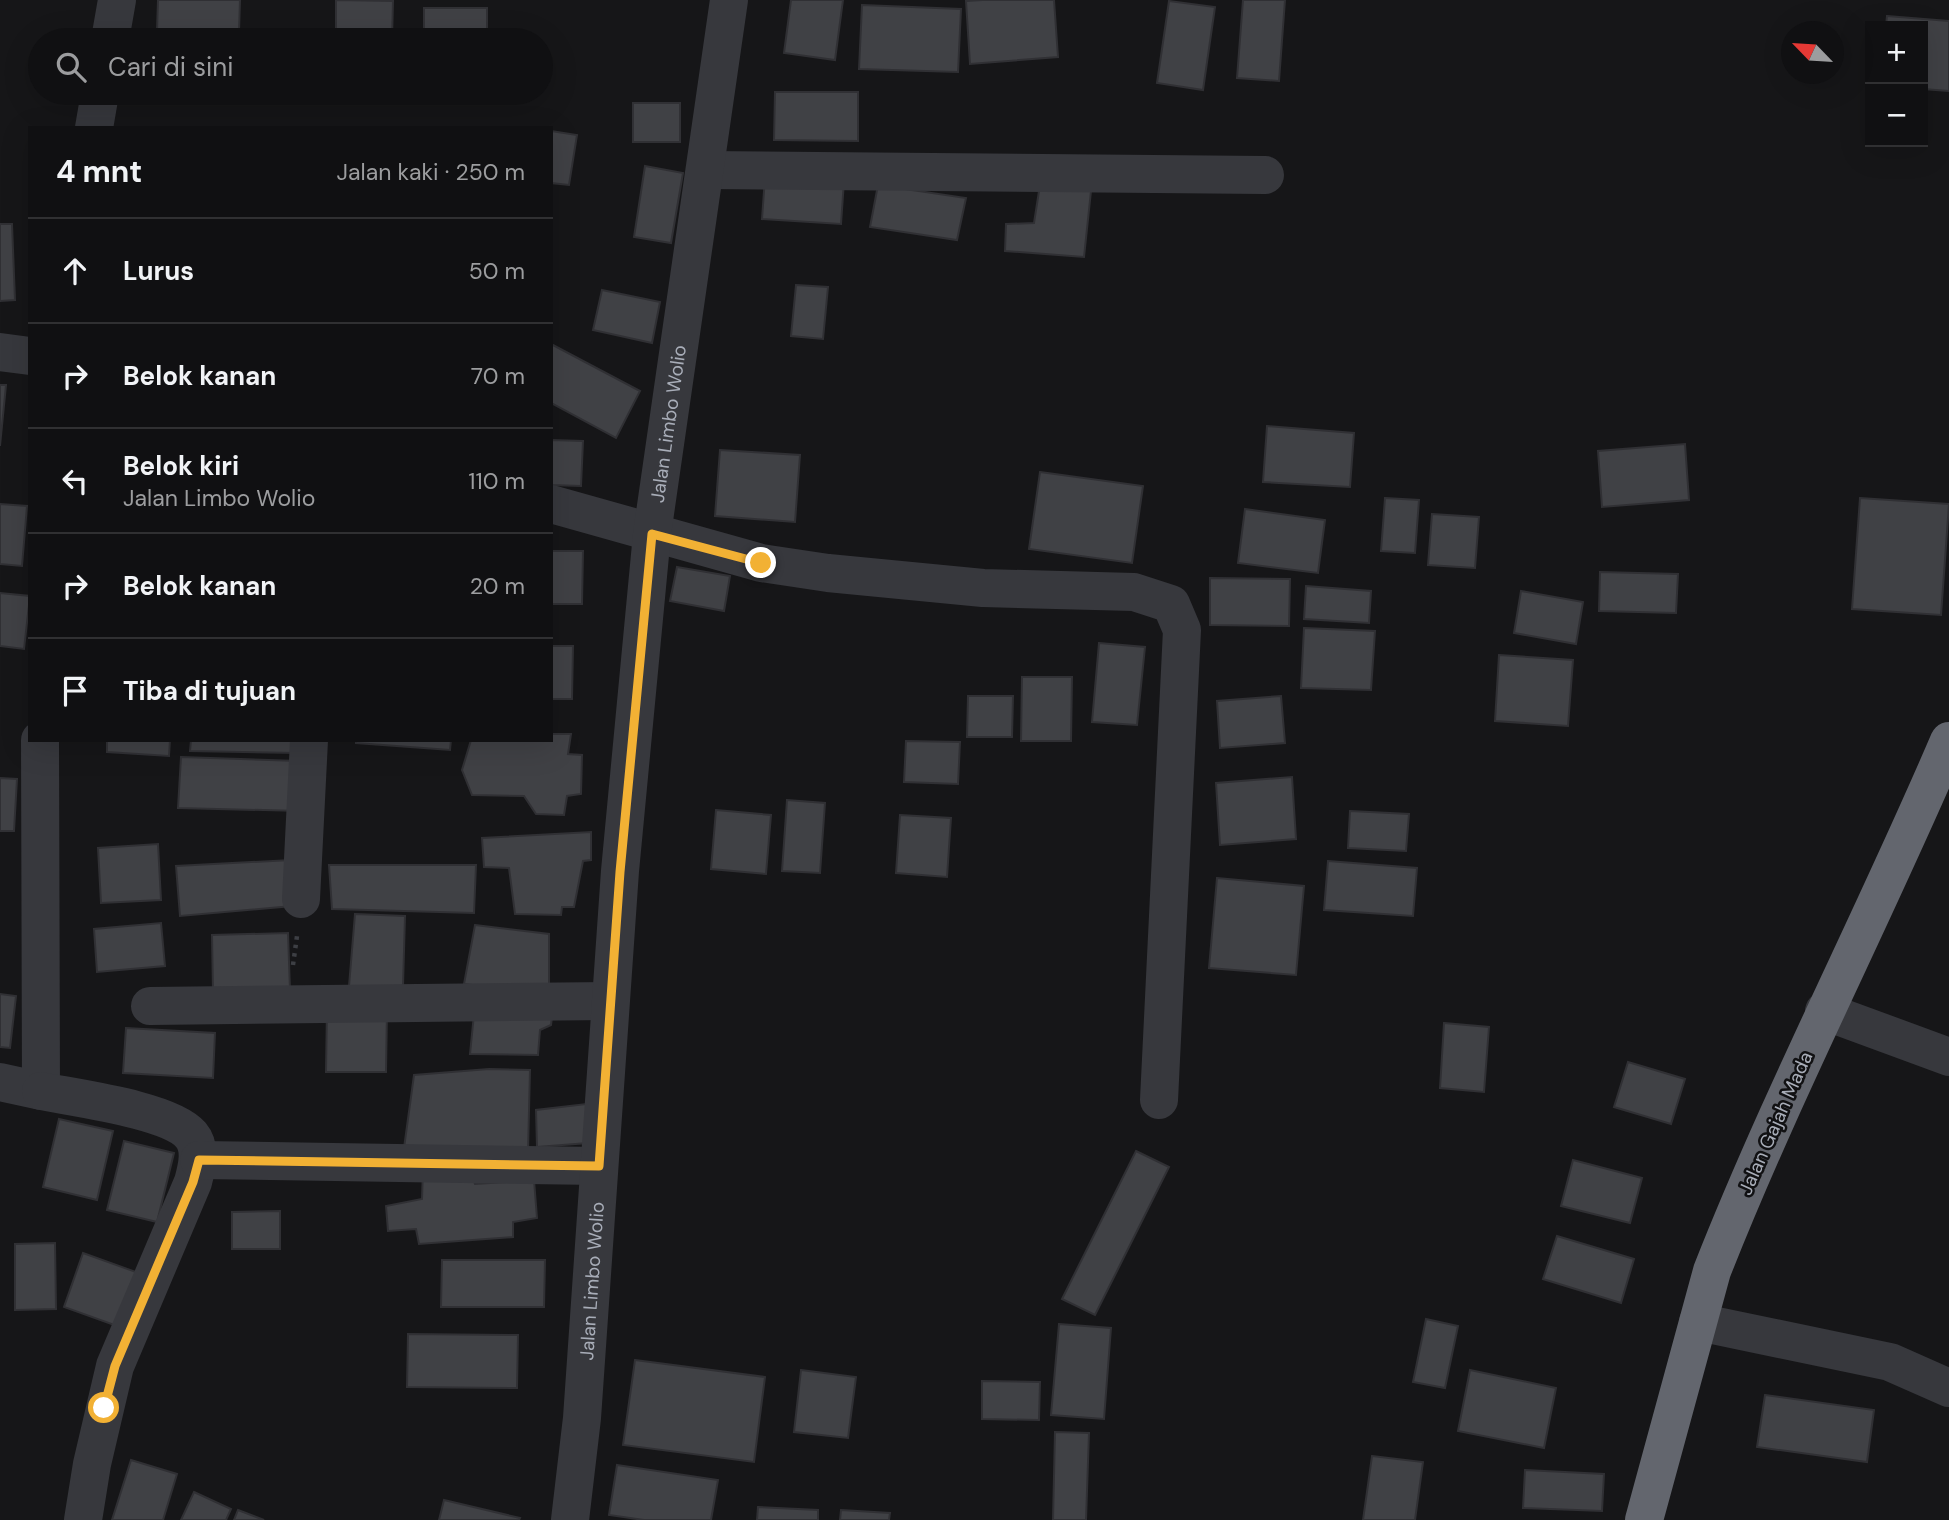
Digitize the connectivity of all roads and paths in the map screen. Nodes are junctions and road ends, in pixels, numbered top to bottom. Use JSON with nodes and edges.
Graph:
{"nodes":[{"id":1,"x":117,"y":0,"type":"edge"},
{"id":2,"x":729,"y":0,"type":"edge"},
{"id":3,"x":112,"y":28,"type":"edge"},
{"id":4,"x":98,"y":105,"type":"edge"},
{"id":5,"x":94,"y":126,"type":"edge"},
{"id":6,"x":706,"y":170,"type":"junction"},
{"id":7,"x":1265,"y":175,"type":"dead end"},
{"id":8,"x":0,"y":352,"type":"edge"},
{"id":9,"x":28,"y":356,"type":"edge"},
{"id":10,"x":553,"y":505,"type":"edge"},
{"id":11,"x":652,"y":534,"type":"junction"},
{"id":12,"x":1949,"y":741,"type":"edge"},
{"id":13,"x":40,"y":742,"type":"edge"},
{"id":14,"x":309,"y":742,"type":"edge"},
{"id":15,"x":301,"y":899,"type":"joint"},
{"id":16,"x":610,"y":1001,"type":"junction"},
{"id":17,"x":288,"y":1004,"type":"junction"},
{"id":18,"x":150,"y":1006,"type":"dead end"},
{"id":19,"x":1824,"y":1012,"type":"junction"},
{"id":20,"x":1949,"y":1057,"type":"edge"},
{"id":21,"x":0,"y":1082,"type":"edge"},
{"id":22,"x":41,"y":1091,"type":"junction"},
{"id":23,"x":1159,"y":1100,"type":"dead end"},
{"id":24,"x":199,"y":1160,"type":"junction"},
{"id":25,"x":599,"y":1166,"type":"junction"},
{"id":26,"x":1698,"y":1322,"type":"junction"},
{"id":27,"x":1949,"y":1388,"type":"edge"},
{"id":28,"x":83,"y":1520,"type":"edge"},
{"id":29,"x":570,"y":1520,"type":"edge"},
{"id":30,"x":1644,"y":1520,"type":"edge"}],
"edges":[{"from":1,"to":3,"type":"street"},
{"from":2,"to":6,"type":"street","name":"Jalan Limbo Wolio"},
{"from":4,"to":5,"type":"street"},
{"from":6,"to":7,"type":"street"},
{"from":6,"to":11,"type":"street","name":"Jalan Limbo Wolio"},
{"from":8,"to":9,"type":"street"},
{"from":10,"to":11,"type":"street"},
{"from":11,"to":16,"type":"street","name":"Jalan Limbo Wolio"},
{"from":11,"to":23,"type":"street"},
{"from":12,"to":19,"type":"highway","name":"Jalan Gajah Mada"},
{"from":13,"to":22,"type":"street"},
{"from":14,"to":15,"type":"street"},
{"from":15,"to":17,"type":"path"},
{"from":16,"to":17,"type":"street"},
{"from":16,"to":25,"type":"street","name":"Jalan Limbo Wolio"},
{"from":17,"to":18,"type":"street"},
{"from":19,"to":20,"type":"street"},
{"from":19,"to":26,"type":"highway","name":"Jalan Gajah Mada"},
{"from":21,"to":22,"type":"street"},
{"from":22,"to":24,"type":"street"},
{"from":24,"to":25,"type":"street"},
{"from":24,"to":28,"type":"street"},
{"from":25,"to":29,"type":"street","name":"Jalan Limbo Wolio"},
{"from":26,"to":27,"type":"street"},
{"from":26,"to":30,"type":"highway","name":"Jalan Gajah Mada"}]}
